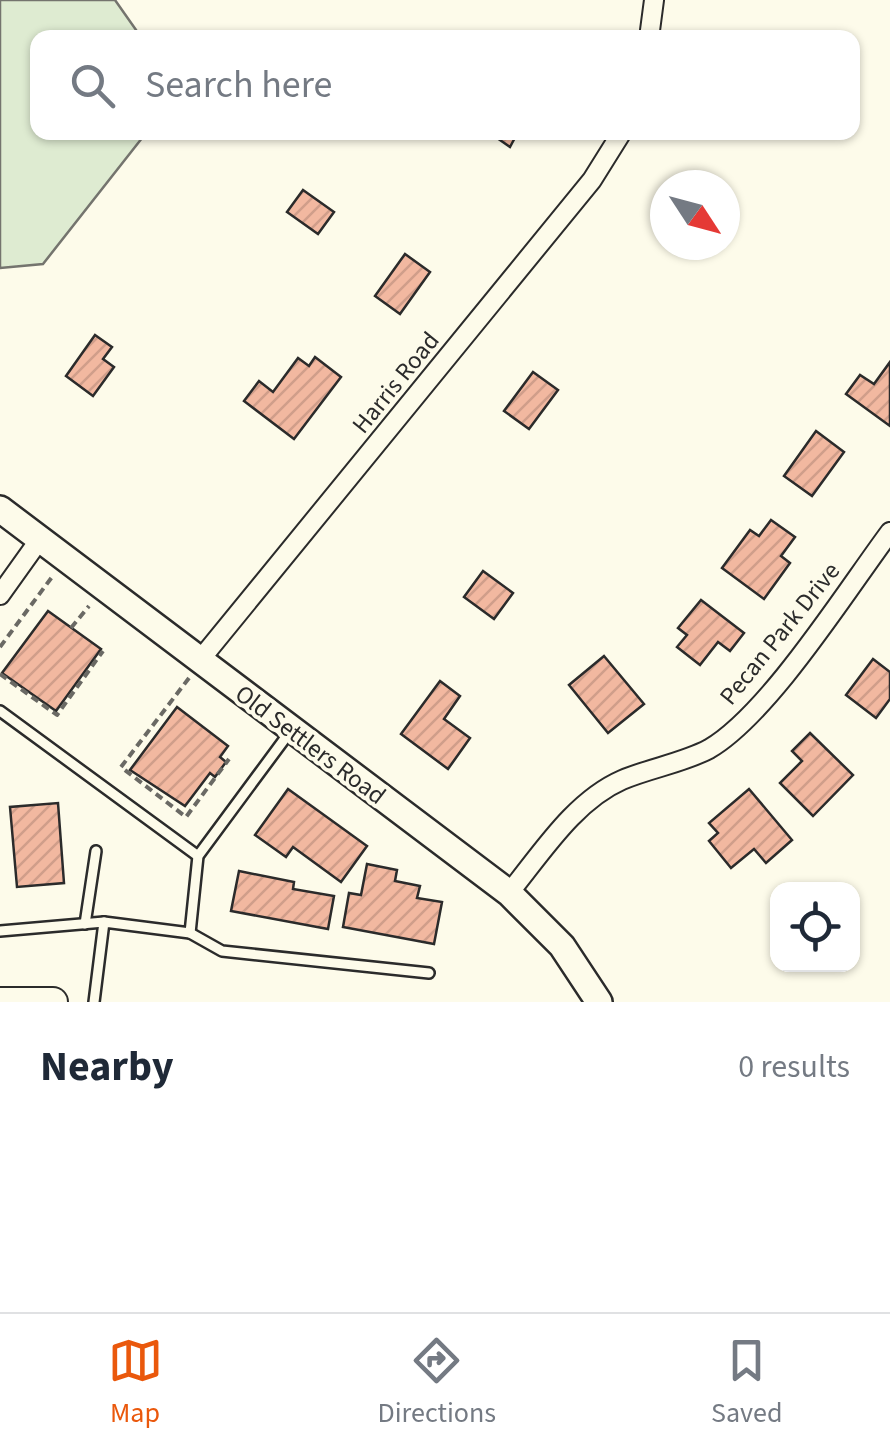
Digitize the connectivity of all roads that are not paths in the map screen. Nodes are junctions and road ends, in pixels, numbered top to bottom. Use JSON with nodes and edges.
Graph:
{"nodes":[{"id":1,"x":654,"y":0,"type":"edge"},
{"id":2,"x":649,"y":30,"type":"edge"},
{"id":3,"x":617,"y":140,"type":"edge"},
{"id":4,"x":0,"y":509,"type":"edge"},
{"id":5,"x":890,"y":532,"type":"edge"},
{"id":6,"x":40,"y":539,"type":"junction"},
{"id":7,"x":0,"y":594,"type":"edge"},
{"id":8,"x":194,"y":669,"type":"junction"},
{"id":9,"x":0,"y":711,"type":"edge"},
{"id":10,"x":292,"y":729,"type":"junction"},
{"id":11,"x":96,"y":851,"type":"dead end"},
{"id":12,"x":198,"y":856,"type":"junction"},
{"id":13,"x":510,"y":893,"type":"junction"},
{"id":14,"x":104,"y":922,"type":"junction"},
{"id":15,"x":85,"y":924,"type":"junction"},
{"id":16,"x":0,"y":931,"type":"edge"},
{"id":17,"x":190,"y":933,"type":"junction"},
{"id":18,"x":429,"y":973,"type":"dead end"},
{"id":19,"x":0,"y":1002,"type":"edge"},
{"id":20,"x":53,"y":1002,"type":"edge"},
{"id":21,"x":94,"y":1002,"type":"edge"},
{"id":22,"x":599,"y":1002,"type":"edge"}],
"edges":[{"from":1,"to":2,"type":"street"},
{"from":3,"to":8,"type":"street","name":"Harris Road"},
{"from":4,"to":6,"type":"main road","name":"Old Settlers Road"},
{"from":5,"to":13,"type":"street","name":"Pecan Park Drive"},
{"from":6,"to":7,"type":"street"},
{"from":6,"to":8,"type":"main road","name":"Old Settlers Road"},
{"from":8,"to":10,"type":"main road","name":"Old Settlers Road"},
{"from":9,"to":12,"type":"lane"},
{"from":10,"to":12,"type":"lane"},
{"from":10,"to":13,"type":"main road","name":"Old Settlers Road"},
{"from":11,"to":15,"type":"lane"},
{"from":12,"to":17,"type":"lane"},
{"from":13,"to":22,"type":"main road","name":"Old Settlers Road"},
{"from":14,"to":15,"type":"lane"},
{"from":14,"to":17,"type":"lane"},
{"from":14,"to":21,"type":"lane"},
{"from":15,"to":16,"type":"lane"},
{"from":17,"to":18,"type":"lane"},
{"from":19,"to":20,"type":"main road"}]}
